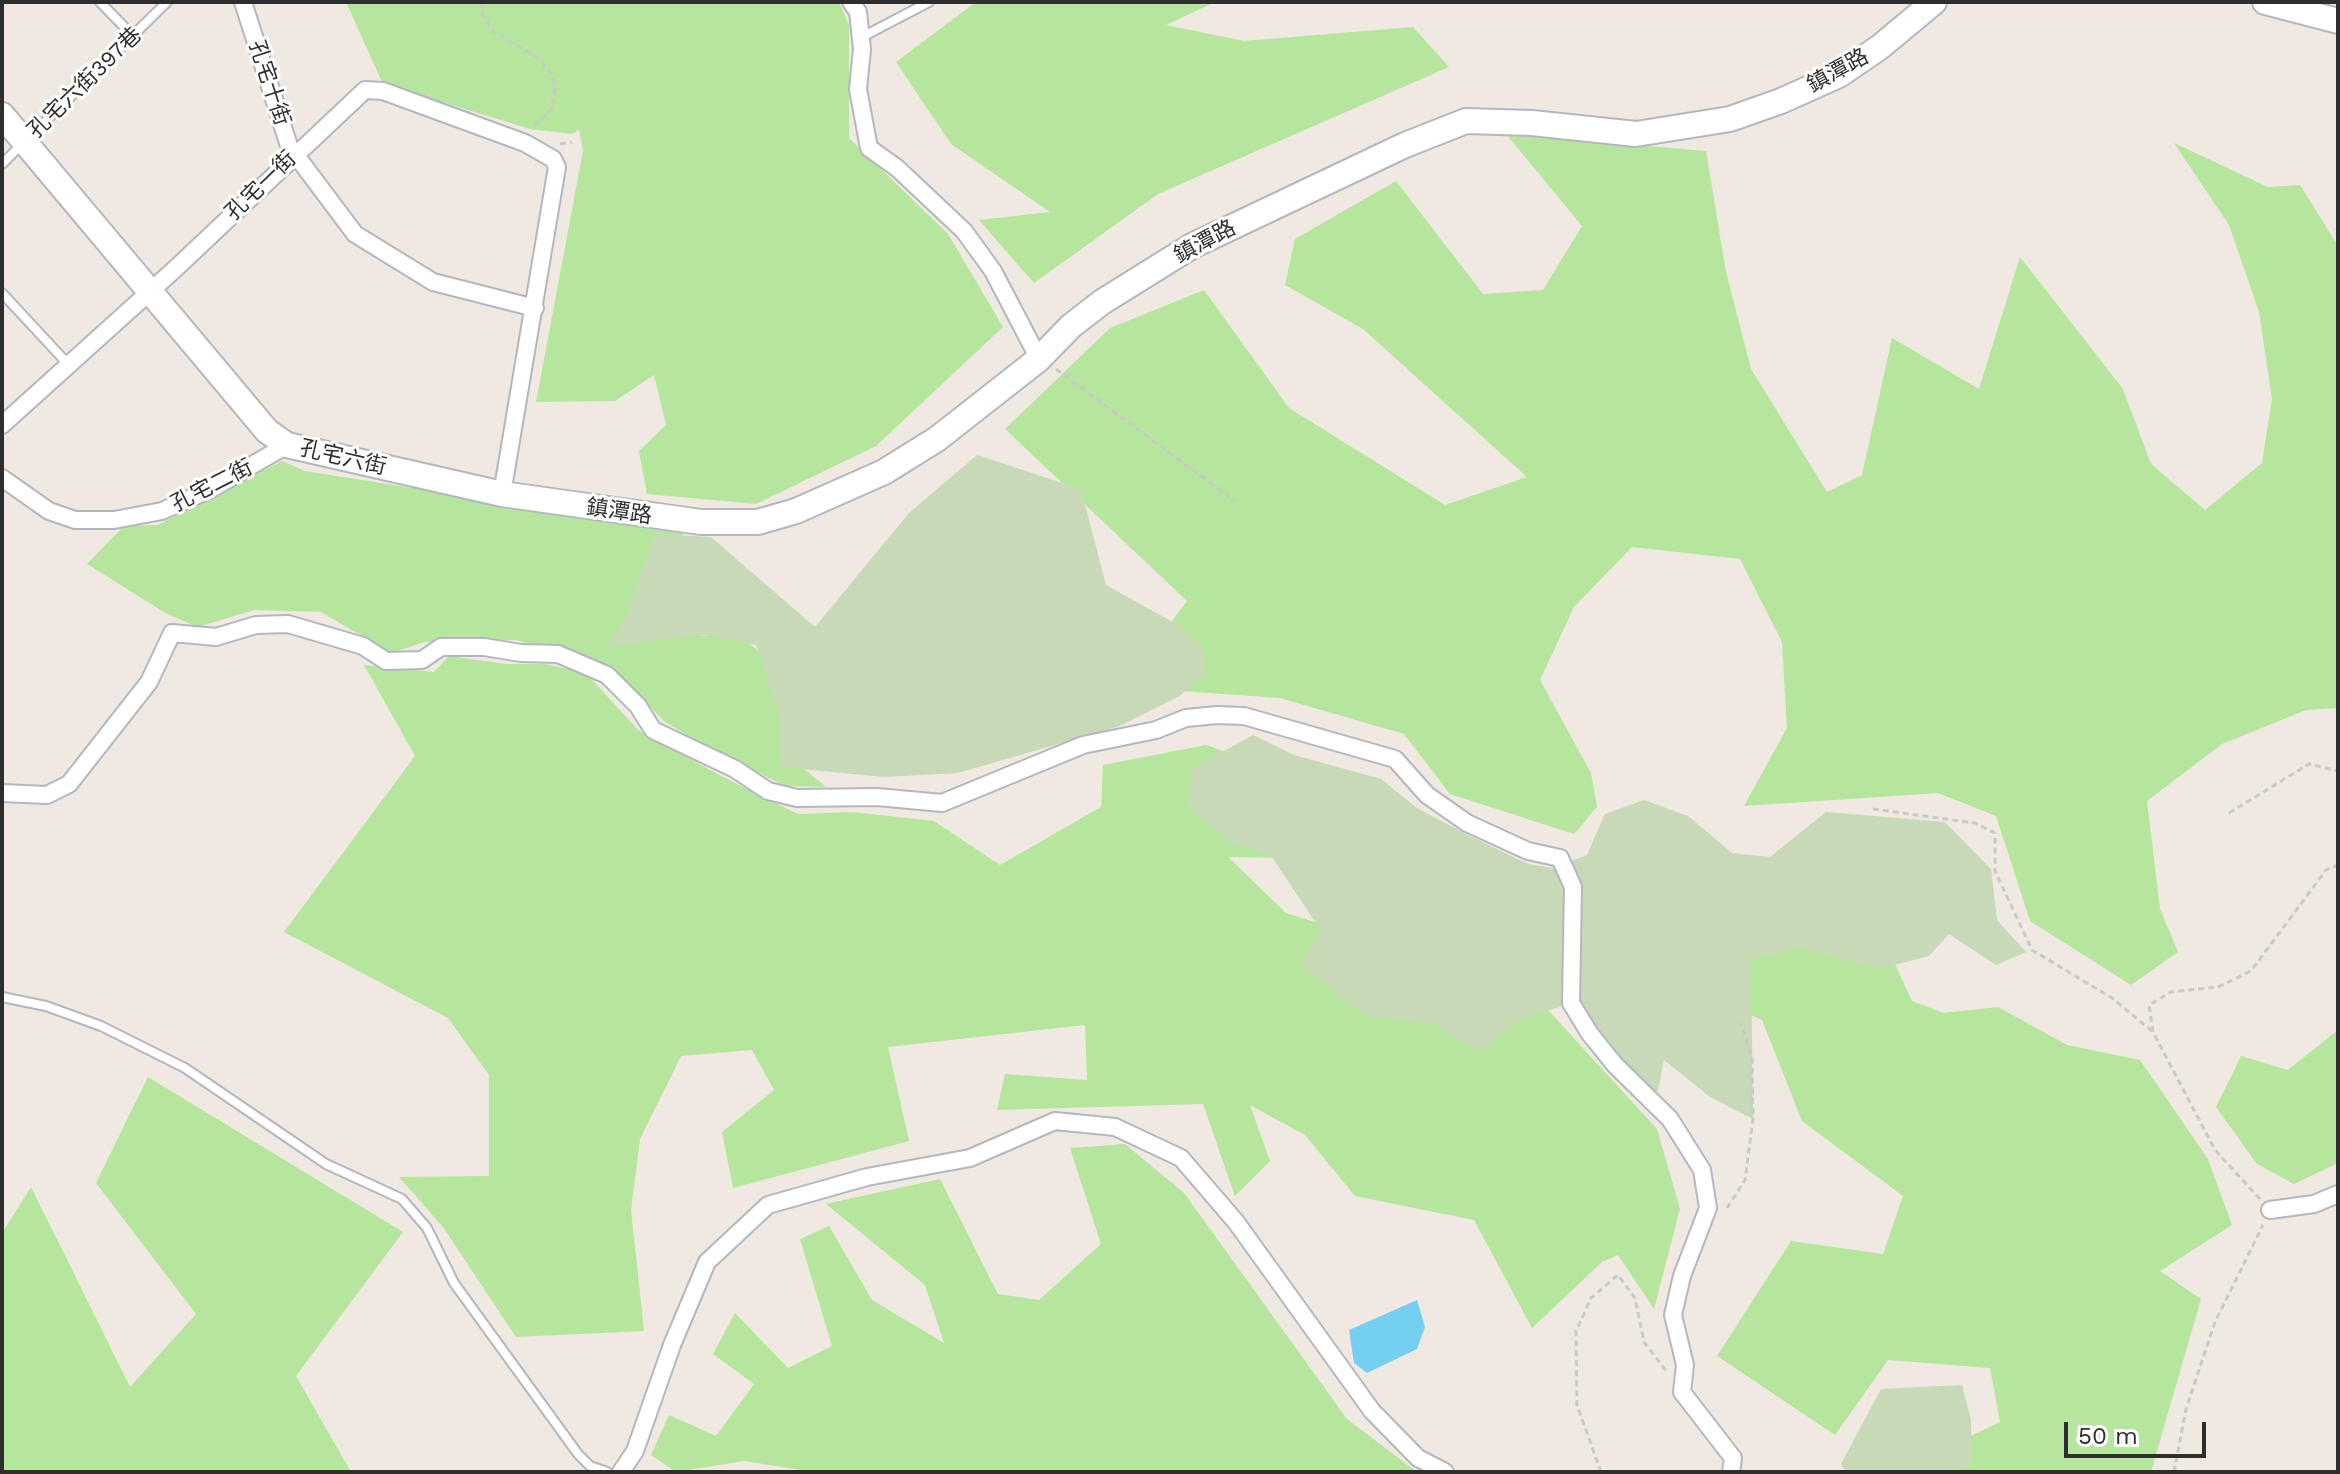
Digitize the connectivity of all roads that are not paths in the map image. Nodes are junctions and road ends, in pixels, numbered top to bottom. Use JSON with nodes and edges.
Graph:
{"nodes":[{"id":1,"x":100,"y":2,"type":"edge"},
{"id":2,"x":167,"y":2,"type":"edge"},
{"id":3,"x":243,"y":2,"type":"edge"},
{"id":4,"x":851,"y":2,"type":"edge"},
{"id":5,"x":929,"y":2,"type":"edge"},
{"id":6,"x":1934,"y":2,"type":"edge"},
{"id":7,"x":2265,"y":2,"type":"edge"},
{"id":8,"x":2338,"y":21,"type":"edge"},
{"id":9,"x":133,"y":36,"type":"junction"},
{"id":10,"x":861,"y":37,"type":"junction"},
{"id":11,"x":2,"y":115,"type":"edge"},
{"id":12,"x":25,"y":141,"type":"junction"},
{"id":13,"x":295,"y":154,"type":"junction"},
{"id":14,"x":2,"y":164,"type":"edge"},
{"id":15,"x":151,"y":290,"type":"junction"},
{"id":16,"x":2,"y":293,"type":"edge"},
{"id":17,"x":535,"y":308,"type":"junction"},
{"id":18,"x":1039,"y":359,"type":"junction"},
{"id":19,"x":67,"y":363,"type":"junction"},
{"id":20,"x":2,"y":425,"type":"edge"},
{"id":21,"x":287,"y":445,"type":"junction"},
{"id":22,"x":2,"y":478,"type":"edge"},
{"id":23,"x":502,"y":494,"type":"junction"},
{"id":24,"x":2,"y":793,"type":"edge"},
{"id":25,"x":2,"y":997,"type":"edge"},
{"id":26,"x":2338,"y":1194,"type":"edge"},
{"id":27,"x":2270,"y":1210,"type":"road end"},
{"id":28,"x":607,"y":1472,"type":"edge"},
{"id":29,"x":621,"y":1472,"type":"edge"},
{"id":30,"x":1445,"y":1472,"type":"edge"},
{"id":31,"x":1731,"y":1472,"type":"edge"}],
"edges":[{"from":1,"to":9,"type":"lane"},
{"from":2,"to":9,"type":"lane","name":"孔宅六街397巷"},
{"from":3,"to":13,"type":"street","name":"孔宅十街"},
{"from":4,"to":10,"type":"street"},
{"from":5,"to":10,"type":"lane"},
{"from":6,"to":18,"type":"street","name":"鎮潭路"},
{"from":7,"to":8,"type":"street"},
{"from":9,"to":12,"type":"lane","name":"孔宅六街397巷"},
{"from":10,"to":18,"type":"street"},
{"from":11,"to":12,"type":"street","name":"孔宅六街"},
{"from":12,"to":14,"type":"lane","name":"孔宅六街397巷"},
{"from":12,"to":15,"type":"street","name":"孔宅六街"},
{"from":13,"to":15,"type":"street","name":"孔宅一街"},
{"from":13,"to":17,"type":"street","name":"孔宅十街"},
{"from":13,"to":17,"type":"street","name":"孔宅一街"},
{"from":15,"to":19,"type":"street","name":"孔宅一街"},
{"from":15,"to":21,"type":"street","name":"孔宅六街"},
{"from":16,"to":19,"type":"lane"},
{"from":17,"to":23,"type":"street"},
{"from":18,"to":23,"type":"street","name":"鎮潭路"},
{"from":19,"to":20,"type":"street","name":"孔宅一街"},
{"from":21,"to":22,"type":"street","name":"孔宅二街"},
{"from":21,"to":23,"type":"street","name":"孔宅六街"},
{"from":24,"to":31,"type":"street"},
{"from":25,"to":28,"type":"lane"},
{"from":26,"to":27,"type":"street"},
{"from":29,"to":30,"type":"street"}]}
